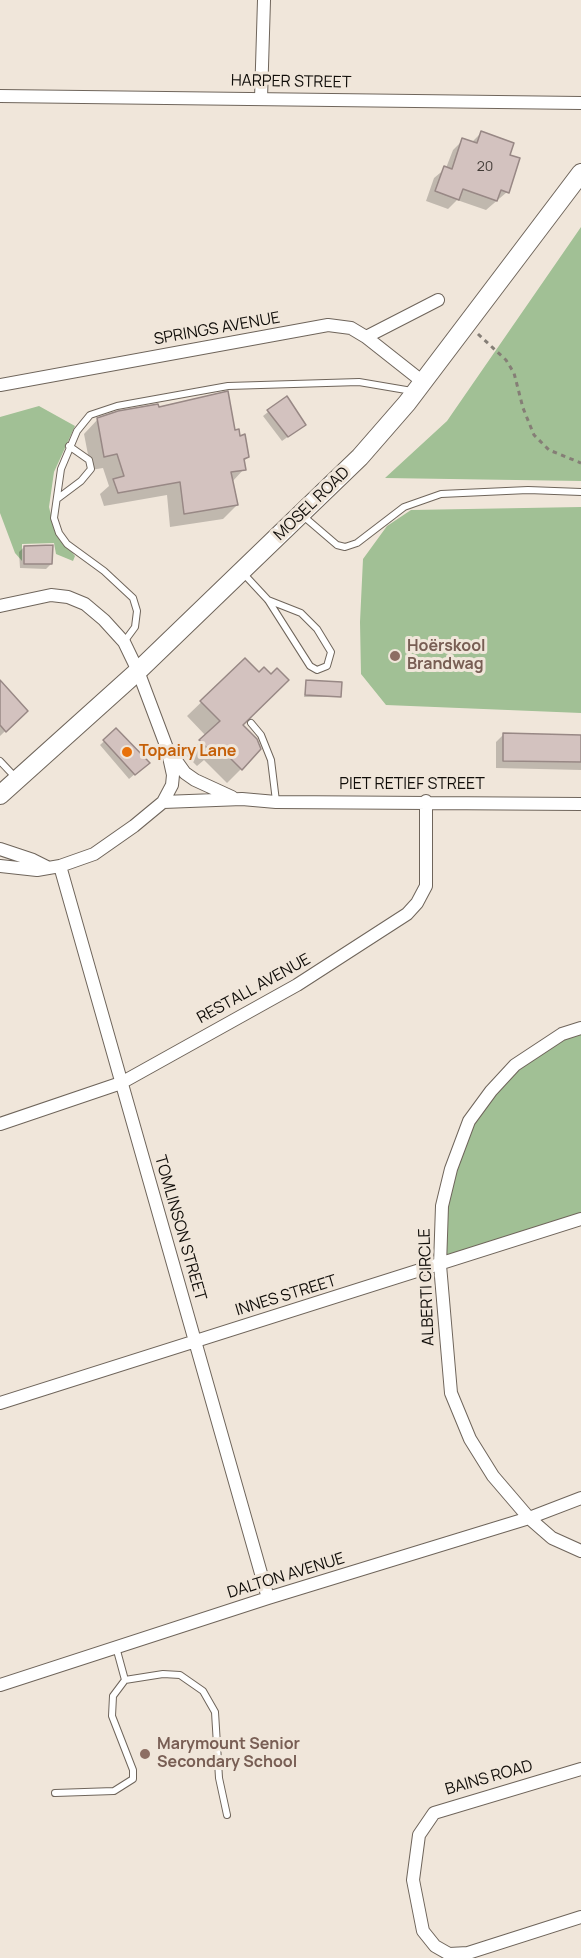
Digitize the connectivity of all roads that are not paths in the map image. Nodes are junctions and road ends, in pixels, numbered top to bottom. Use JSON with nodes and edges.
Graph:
{"nodes":[{"id":1,"x":264,"y":0,"type":"edge"},
{"id":2,"x":0,"y":96,"type":"edge"},
{"id":3,"x":261,"y":99,"type":"junction"},
{"id":4,"x":581,"y":103,"type":"edge"},
{"id":5,"x":581,"y":173,"type":"edge"},
{"id":6,"x":438,"y":300,"type":"dead end"},
{"id":7,"x":366,"y":337,"type":"junction"},
{"id":8,"x":0,"y":385,"type":"edge"},
{"id":9,"x":419,"y":387,"type":"junction"},
{"id":10,"x":69,"y":446,"type":"junction"},
{"id":11,"x":581,"y":492,"type":"edge"},
{"id":12,"x":56,"y":500,"type":"junction"},
{"id":13,"x":301,"y":514,"type":"junction"},
{"id":14,"x":242,"y":572,"type":"junction"},
{"id":15,"x":268,"y":600,"type":"junction"},
{"id":16,"x":0,"y":606,"type":"edge"},
{"id":17,"x":124,"y":642,"type":"junction"},
{"id":18,"x":138,"y":671,"type":"junction"},
{"id":19,"x":251,"y":723,"type":"dead end"},
{"id":20,"x":167,"y":748,"type":"junction"},
{"id":21,"x":0,"y":761,"type":"edge"},
{"id":22,"x":18,"y":779,"type":"junction"},
{"id":23,"x":0,"y":795,"type":"edge"},
{"id":24,"x":242,"y":799,"type":"junction"},
{"id":25,"x":426,"y":801,"type":"junction"},
{"id":26,"x":163,"y":802,"type":"junction"},
{"id":27,"x":276,"y":802,"type":"junction"},
{"id":28,"x":581,"y":804,"type":"edge"},
{"id":29,"x":0,"y":849,"type":"edge"},
{"id":30,"x":0,"y":867,"type":"edge"},
{"id":31,"x":54,"y":867,"type":"junction"},
{"id":32,"x":581,"y":1028,"type":"edge"},
{"id":33,"x":121,"y":1083,"type":"junction"},
{"id":34,"x":0,"y":1124,"type":"edge"},
{"id":35,"x":581,"y":1219,"type":"edge"},
{"id":36,"x":440,"y":1265,"type":"junction"},
{"id":37,"x":195,"y":1341,"type":"junction"},
{"id":38,"x":0,"y":1403,"type":"edge"},
{"id":39,"x":581,"y":1498,"type":"edge"},
{"id":40,"x":529,"y":1518,"type":"junction"},
{"id":41,"x":581,"y":1551,"type":"edge"},
{"id":42,"x":268,"y":1598,"type":"junction"},
{"id":43,"x":116,"y":1647,"type":"junction"},
{"id":44,"x":125,"y":1680,"type":"junction"},
{"id":45,"x":0,"y":1685,"type":"edge"},
{"id":46,"x":581,"y":1769,"type":"edge"},
{"id":47,"x":55,"y":1793,"type":"dead end"},
{"id":48,"x":227,"y":1815,"type":"dead end"},
{"id":49,"x":581,"y":1917,"type":"edge"}],
"edges":[{"from":1,"to":3,"type":"street"},
{"from":2,"to":3,"type":"street","name":"HARPER STREET"},
{"from":3,"to":4,"type":"street","name":"HARPER STREET"},
{"from":5,"to":9,"type":"street","name":"MOSEL ROAD"},
{"from":6,"to":7,"type":"street"},
{"from":7,"to":8,"type":"street","name":"SPRINGS AVENUE"},
{"from":7,"to":9,"type":"street","name":"SPRINGS AVENUE"},
{"from":9,"to":10,"type":"lane"},
{"from":9,"to":13,"type":"street","name":"MOSEL ROAD"},
{"from":10,"to":12,"type":"lane"},
{"from":10,"to":12,"type":"lane"},
{"from":11,"to":13,"type":"lane"},
{"from":12,"to":17,"type":"lane"},
{"from":13,"to":14,"type":"street","name":"MOSEL ROAD"},
{"from":14,"to":15,"type":"lane"},
{"from":14,"to":18,"type":"street","name":"MOSEL ROAD"},
{"from":15,"to":15,"type":"lane"},
{"from":16,"to":17,"type":"street","name":"PIET RETIEF STREET"},
{"from":17,"to":18,"type":"street","name":"PIET RETIEF STREET"},
{"from":18,"to":20,"type":"street","name":"PIET RETIEF STREET"},
{"from":18,"to":22,"type":"street","name":"MOSEL ROAD"},
{"from":19,"to":27,"type":"lane"},
{"from":20,"to":24,"type":"street","name":"PIET RETIEF STREET"},
{"from":20,"to":26,"type":"street","name":"PIET RETIEF STREET"},
{"from":21,"to":22,"type":"lane"},
{"from":22,"to":23,"type":"street","name":"MOSEL ROAD"},
{"from":24,"to":26,"type":"street","name":"PIET RETIEF STREET"},
{"from":24,"to":27,"type":"street","name":"PIET RETIEF STREET"},
{"from":25,"to":27,"type":"street","name":"PIET RETIEF STREET"},
{"from":25,"to":28,"type":"street","name":"PIET RETIEF STREET"},
{"from":25,"to":33,"type":"street","name":"RESTALL AVENUE"},
{"from":26,"to":31,"type":"street"},
{"from":29,"to":31,"type":"street"},
{"from":30,"to":31,"type":"street"},
{"from":31,"to":33,"type":"street","name":"TOMLINSON STREET"},
{"from":32,"to":36,"type":"street","name":"ALBERTI CIRCLE"},
{"from":33,"to":34,"type":"street","name":"RESTALL AVENUE"},
{"from":33,"to":37,"type":"street","name":"TOMLINSON STREET"},
{"from":35,"to":36,"type":"street","name":"INNES STREET"},
{"from":36,"to":37,"type":"street","name":"INNES STREET"},
{"from":36,"to":40,"type":"street","name":"ALBERTI CIRCLE"},
{"from":37,"to":38,"type":"street","name":"INNES STREET"},
{"from":37,"to":42,"type":"street","name":"TOMLINSON STREET"},
{"from":39,"to":40,"type":"street","name":"DALTON AVENUE"},
{"from":40,"to":41,"type":"street","name":"ALBERTI CIRCLE"},
{"from":40,"to":42,"type":"street","name":"DALTON AVENUE"},
{"from":42,"to":43,"type":"street","name":"DALTON AVENUE"},
{"from":43,"to":44,"type":"lane"},
{"from":43,"to":45,"type":"street","name":"DALTON AVENUE"},
{"from":44,"to":47,"type":"lane"},
{"from":44,"to":48,"type":"lane"},
{"from":46,"to":49,"type":"street","name":"BAINS ROAD"}]}
